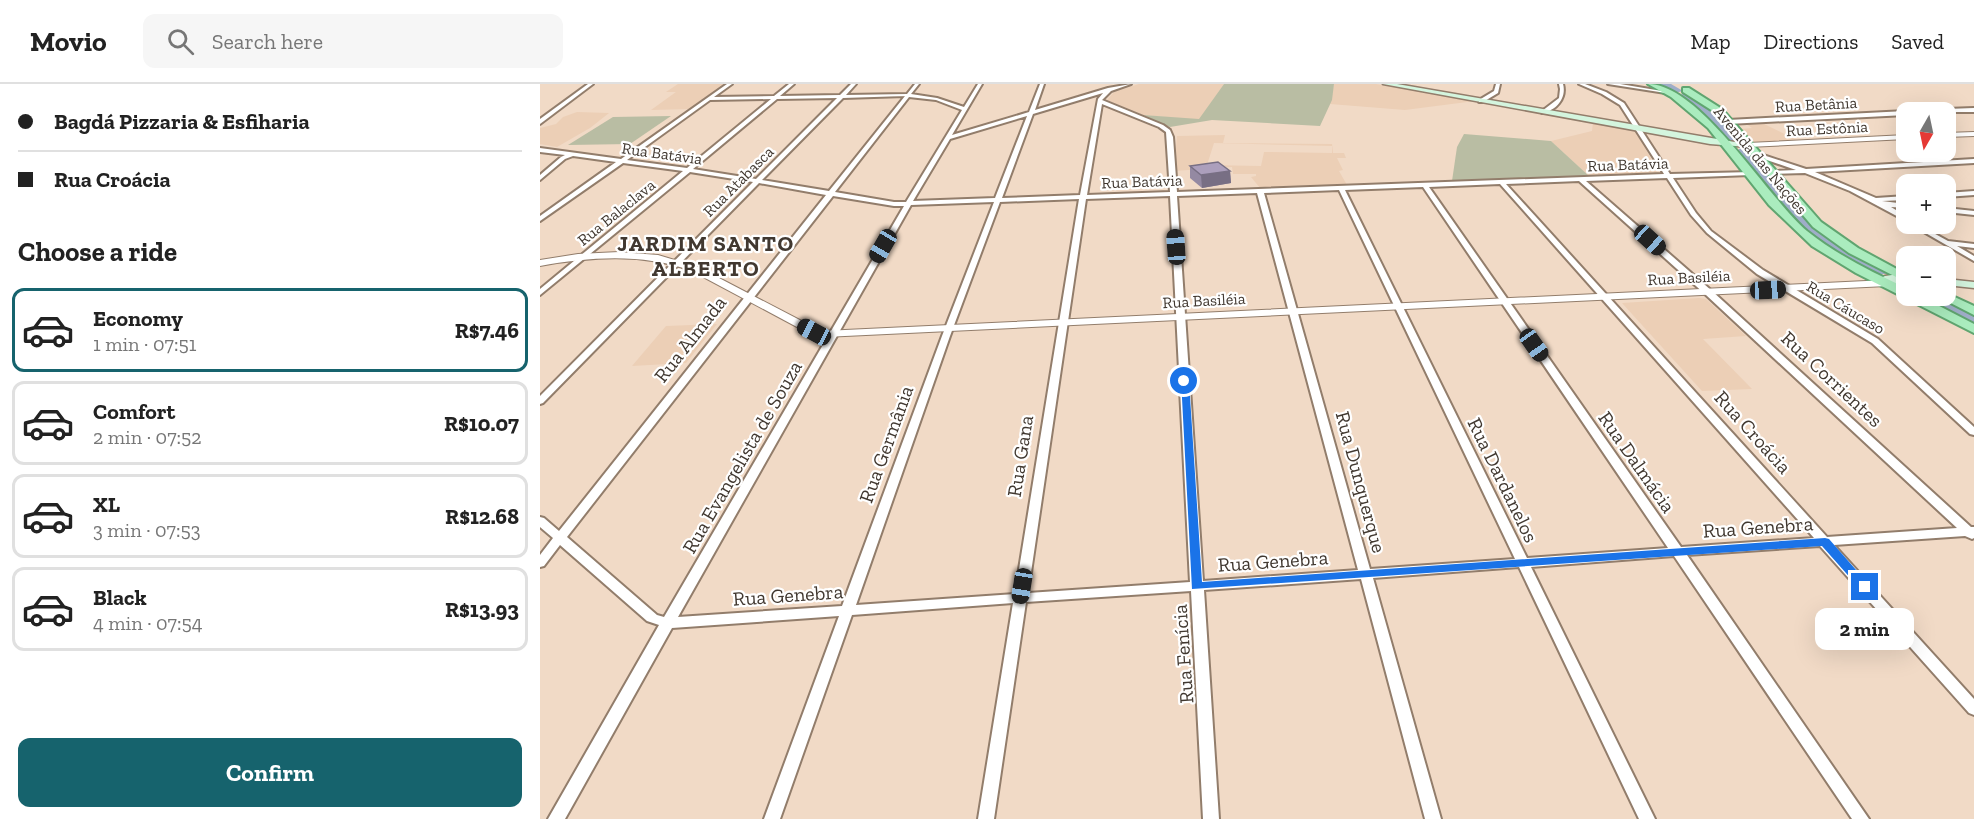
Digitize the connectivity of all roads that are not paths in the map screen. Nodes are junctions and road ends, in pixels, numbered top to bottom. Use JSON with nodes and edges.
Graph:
{"nodes":[{"id":1,"x":591,"y":84,"type":"edge"},
{"id":2,"x":730,"y":84,"type":"edge"},
{"id":3,"x":792,"y":84,"type":"edge"},
{"id":4,"x":854,"y":84,"type":"edge"},
{"id":5,"x":917,"y":84,"type":"edge"},
{"id":6,"x":980,"y":84,"type":"edge"},
{"id":7,"x":1042,"y":84,"type":"edge"},
{"id":8,"x":1129,"y":84,"type":"edge"},
{"id":9,"x":1386,"y":84,"type":"edge"},
{"id":10,"x":1498,"y":84,"type":"edge"},
{"id":11,"x":1561,"y":84,"type":"edge"},
{"id":12,"x":1584,"y":84,"type":"edge"},
{"id":13,"x":1610,"y":84,"type":"edge"},
{"id":14,"x":1652,"y":84,"type":"edge"},
{"id":15,"x":1672,"y":88,"type":"edge"},
{"id":16,"x":1694,"y":88,"type":"edge"},
{"id":17,"x":1110,"y":89,"type":"junction"},
{"id":18,"x":909,"y":95,"type":"junction"},
{"id":19,"x":842,"y":96,"type":"junction"},
{"id":20,"x":776,"y":98,"type":"junction"},
{"id":21,"x":1097,"y":98,"type":"junction"},
{"id":22,"x":709,"y":99,"type":"junction"},
{"id":23,"x":1481,"y":101,"type":"junction"},
{"id":24,"x":965,"y":110,"type":"junction"},
{"id":25,"x":1974,"y":110,"type":"edge"},
{"id":26,"x":1956,"y":111,"type":"edge"},
{"id":27,"x":1544,"y":112,"type":"junction"},
{"id":28,"x":1031,"y":113,"type":"junction"},
{"id":29,"x":1896,"y":114,"type":"edge"},
{"id":30,"x":540,"y":122,"type":"edge"},
{"id":31,"x":1728,"y":122,"type":"junction"},
{"id":32,"x":1639,"y":129,"type":"junction"},
{"id":33,"x":1974,"y":134,"type":"edge"},
{"id":34,"x":1956,"y":135,"type":"edge"},
{"id":35,"x":947,"y":138,"type":"junction"},
{"id":36,"x":1896,"y":138,"type":"edge"},
{"id":37,"x":1727,"y":147,"type":"junction"},
{"id":38,"x":540,"y":150,"type":"edge"},
{"id":39,"x":1752,"y":150,"type":"junction"},
{"id":40,"x":575,"y":154,"type":"junction"},
{"id":41,"x":623,"y":160,"type":"junction"},
{"id":42,"x":1974,"y":161,"type":"edge"},
{"id":43,"x":689,"y":170,"type":"junction"},
{"id":44,"x":1810,"y":171,"type":"junction"},
{"id":45,"x":1772,"y":173,"type":"junction"},
{"id":46,"x":1750,"y":174,"type":"junction"},
{"id":47,"x":1668,"y":176,"type":"junction"},
{"id":48,"x":540,"y":178,"type":"edge"},
{"id":49,"x":1581,"y":180,"type":"junction"},
{"id":50,"x":757,"y":181,"type":"junction"},
{"id":51,"x":1502,"y":183,"type":"junction"},
{"id":52,"x":1425,"y":185,"type":"junction"},
{"id":53,"x":1341,"y":188,"type":"junction"},
{"id":54,"x":1260,"y":191,"type":"junction"},
{"id":55,"x":829,"y":194,"type":"junction"},
{"id":56,"x":1173,"y":194,"type":"junction"},
{"id":57,"x":1974,"y":194,"type":"edge"},
{"id":58,"x":1956,"y":195,"type":"edge"},
{"id":59,"x":1083,"y":197,"type":"junction"},
{"id":60,"x":1896,"y":199,"type":"edge"},
{"id":61,"x":998,"y":200,"type":"junction"},
{"id":62,"x":1874,"y":200,"type":"junction"},
{"id":63,"x":908,"y":203,"type":"junction"},
{"id":64,"x":1882,"y":204,"type":"junction"},
{"id":65,"x":1896,"y":205,"type":"edge"},
{"id":66,"x":1956,"y":211,"type":"edge"},
{"id":67,"x":1896,"y":213,"type":"edge"},
{"id":68,"x":1974,"y":213,"type":"edge"},
{"id":69,"x":540,"y":219,"type":"edge"},
{"id":70,"x":1929,"y":234,"type":"edge"},
{"id":71,"x":1942,"y":242,"type":"junction"},
{"id":72,"x":1974,"y":246,"type":"edge"},
{"id":73,"x":583,"y":257,"type":"junction"},
{"id":74,"x":1974,"y":259,"type":"edge"},
{"id":75,"x":676,"y":261,"type":"junction"},
{"id":76,"x":540,"y":263,"type":"edge"},
{"id":77,"x":1896,"y":278,"type":"edge"},
{"id":78,"x":1896,"y":279,"type":"edge"},
{"id":79,"x":1896,"y":281,"type":"edge"},
{"id":80,"x":1956,"y":283,"type":"edge"},
{"id":81,"x":1974,"y":285,"type":"edge"},
{"id":82,"x":1788,"y":289,"type":"junction"},
{"id":83,"x":540,"y":293,"type":"edge"},
{"id":84,"x":1709,"y":293,"type":"junction"},
{"id":85,"x":748,"y":297,"type":"junction"},
{"id":86,"x":1607,"y":298,"type":"junction"},
{"id":87,"x":1956,"y":302,"type":"edge"},
{"id":88,"x":1505,"y":303,"type":"junction"},
{"id":89,"x":1931,"y":306,"type":"edge"},
{"id":90,"x":1399,"y":308,"type":"junction"},
{"id":91,"x":1974,"y":311,"type":"edge"},
{"id":92,"x":1294,"y":313,"type":"junction"},
{"id":93,"x":1180,"y":318,"type":"junction"},
{"id":94,"x":1062,"y":324,"type":"junction"},
{"id":95,"x":1974,"y":328,"type":"edge"},
{"id":96,"x":949,"y":329,"type":"junction"},
{"id":97,"x":833,"y":334,"type":"junction"},
{"id":98,"x":540,"y":400,"type":"edge"},
{"id":99,"x":1974,"y":432,"type":"edge"},
{"id":100,"x":540,"y":521,"type":"edge"},
{"id":101,"x":1972,"y":533,"type":"edge"},
{"id":102,"x":559,"y":538,"type":"junction"},
{"id":103,"x":1825,"y":542,"type":"junction"},
{"id":104,"x":1677,"y":552,"type":"junction"},
{"id":105,"x":540,"y":563,"type":"edge"},
{"id":106,"x":1523,"y":563,"type":"junction"},
{"id":107,"x":1366,"y":574,"type":"junction"},
{"id":108,"x":1196,"y":586,"type":"junction"},
{"id":109,"x":1020,"y":599,"type":"junction"},
{"id":110,"x":847,"y":611,"type":"junction"},
{"id":111,"x":668,"y":623,"type":"junction"},
{"id":112,"x":1974,"y":709,"type":"edge"},
{"id":113,"x":556,"y":819,"type":"edge"},
{"id":114,"x":772,"y":819,"type":"edge"},
{"id":115,"x":986,"y":819,"type":"edge"},
{"id":116,"x":1211,"y":819,"type":"edge"},
{"id":117,"x":1433,"y":819,"type":"edge"},
{"id":118,"x":1647,"y":819,"type":"edge"},
{"id":119,"x":1861,"y":819,"type":"edge"}],
"edges":[{"from":1,"to":30,"type":"street"},
{"from":2,"to":22,"type":"street"},
{"from":3,"to":20,"type":"street","name":"Rua Balaclava"},
{"from":4,"to":19,"type":"street","name":"Rua Atabasca"},
{"from":5,"to":18,"type":"street","name":"Rua Almada"},
{"from":6,"to":24,"type":"street","name":"Rua Evangelista de Souza"},
{"from":7,"to":28,"type":"street","name":"Rua Germânia"},
{"from":8,"to":17,"type":"street"},
{"from":9,"to":23,"type":"main road"},
{"from":10,"to":23,"type":"street"},
{"from":11,"to":27,"type":"street"},
{"from":12,"to":32,"type":"street","name":"Rua Cáucaso"},
{"from":13,"to":15,"type":"street"},
{"from":14,"to":15,"type":"main road","name":"Avenida das Nações"},
{"from":15,"to":16,"type":"main road","name":"Avenida das Nações"},
{"from":15,"to":37,"type":"main road","name":"Avenida das Nações"},
{"from":16,"to":31,"type":"main road","name":"Avenida das Nações"},
{"from":17,"to":21,"type":"street"},
{"from":17,"to":21,"type":"street"},
{"from":18,"to":19,"type":"street"},
{"from":18,"to":24,"type":"street"},
{"from":18,"to":55,"type":"street","name":"Rua Almada"},
{"from":19,"to":20,"type":"street"},
{"from":19,"to":50,"type":"street","name":"Rua Atabasca"},
{"from":20,"to":22,"type":"street"},
{"from":20,"to":43,"type":"street","name":"Rua Balaclava"},
{"from":21,"to":28,"type":"street"},
{"from":21,"to":56,"type":"street","name":"Rua Fenícia"},
{"from":21,"to":59,"type":"street","name":"Rua Gana"},
{"from":22,"to":41,"type":"street"},
{"from":23,"to":27,"type":"main road"},
{"from":24,"to":35,"type":"street","name":"Rua Evangelista de Souza"},
{"from":25,"to":26,"type":"street"},
{"from":27,"to":32,"type":"main road"},
{"from":28,"to":35,"type":"street"},
{"from":28,"to":61,"type":"street","name":"Rua Germânia"},
{"from":29,"to":31,"type":"street","name":"Rua Betânia"},
{"from":31,"to":39,"type":"main road","name":"Avenida das Nações"},
{"from":32,"to":37,"type":"main road"},
{"from":32,"to":47,"type":"street","name":"Rua Cáucaso"},
{"from":33,"to":34,"type":"street"},
{"from":35,"to":63,"type":"street","name":"Rua Evangelista de Souza"},
{"from":36,"to":39,"type":"street","name":"Rua Estônia"},
{"from":37,"to":39,"type":"main road"},
{"from":37,"to":46,"type":"main road","name":"Avenida das Nações"},
{"from":38,"to":40,"type":"street","name":"Rua Batávia"},
{"from":39,"to":44,"type":"street"},
{"from":39,"to":45,"type":"main road","name":"Avenida das Nações"},
{"from":40,"to":41,"type":"street","name":"Rua Batávia"},
{"from":40,"to":48,"type":"street"},
{"from":41,"to":43,"type":"street","name":"Rua Batávia"},
{"from":41,"to":69,"type":"street"},
{"from":42,"to":44,"type":"street"},
{"from":43,"to":50,"type":"street","name":"Rua Batávia"},
{"from":43,"to":73,"type":"street","name":"Rua Balaclava"},
{"from":44,"to":45,"type":"street"},
{"from":44,"to":62,"type":"street"},
{"from":45,"to":77,"type":"main road","name":"Avenida das Nações"},
{"from":46,"to":47,"type":"street","name":"Rua Batávia"},
{"from":46,"to":78,"type":"main road","name":"Avenida das Nações"},
{"from":47,"to":49,"type":"street","name":"Rua Batávia"},
{"from":47,"to":82,"type":"street","name":"Rua Cáucaso"},
{"from":49,"to":51,"type":"street","name":"Rua Batávia"},
{"from":49,"to":84,"type":"street","name":"Rua Corrientes"},
{"from":50,"to":55,"type":"street","name":"Rua Batávia"},
{"from":50,"to":75,"type":"street","name":"Rua Atabasca"},
{"from":51,"to":52,"type":"street","name":"Rua Batávia"},
{"from":51,"to":86,"type":"street","name":"Rua Croácia"},
{"from":52,"to":53,"type":"street","name":"Rua Batávia"},
{"from":52,"to":88,"type":"street","name":"Rua Dalmácia"},
{"from":53,"to":54,"type":"street","name":"Rua Batávia"},
{"from":53,"to":90,"type":"street","name":"Rua Dardanelos"},
{"from":54,"to":56,"type":"street","name":"Rua Batávia"},
{"from":54,"to":92,"type":"street","name":"Rua Dunquerque"},
{"from":55,"to":63,"type":"street","name":"Rua Batávia"},
{"from":55,"to":85,"type":"street","name":"Rua Almada"},
{"from":56,"to":59,"type":"street","name":"Rua Batávia"},
{"from":56,"to":93,"type":"street","name":"Rua Fenícia"},
{"from":57,"to":58,"type":"street"},
{"from":59,"to":61,"type":"street","name":"Rua Batávia"},
{"from":59,"to":94,"type":"street","name":"Rua Gana"},
{"from":60,"to":62,"type":"street"},
{"from":61,"to":63,"type":"street","name":"Rua Batávia"},
{"from":61,"to":96,"type":"street","name":"Rua Germânia"},
{"from":62,"to":64,"type":"street"},
{"from":63,"to":97,"type":"street","name":"Rua Evangelista de Souza"},
{"from":64,"to":65,"type":"street"},
{"from":64,"to":67,"type":"street"},
{"from":66,"to":68,"type":"street"},
{"from":70,"to":71,"type":"street"},
{"from":71,"to":72,"type":"street"},
{"from":71,"to":74,"type":"street"},
{"from":73,"to":75,"type":"street","name":"Rua Basiléia"},
{"from":73,"to":76,"type":"street","name":"Rua Basiléia"},
{"from":73,"to":83,"type":"street","name":"Rua Balaclava"},
{"from":75,"to":85,"type":"street","name":"Rua Basiléia"},
{"from":75,"to":98,"type":"street","name":"Rua Atabasca"},
{"from":79,"to":82,"type":"street","name":"Rua Basiléia"},
{"from":80,"to":81,"type":"main road"},
{"from":82,"to":84,"type":"street","name":"Rua Basiléia"},
{"from":82,"to":99,"type":"street","name":"Rua Cáucaso"},
{"from":84,"to":86,"type":"street","name":"Rua Basiléia"},
{"from":84,"to":101,"type":"street","name":"Rua Corrientes"},
{"from":85,"to":97,"type":"street","name":"Rua Basiléia"},
{"from":85,"to":102,"type":"street","name":"Rua Almada"},
{"from":86,"to":88,"type":"street","name":"Rua Basiléia"},
{"from":86,"to":103,"type":"street","name":"Rua Croácia"},
{"from":87,"to":91,"type":"main road"},
{"from":88,"to":90,"type":"street","name":"Rua Basiléia"},
{"from":88,"to":104,"type":"street","name":"Rua Dalmácia"},
{"from":89,"to":95,"type":"main road"},
{"from":90,"to":92,"type":"street","name":"Rua Basiléia"},
{"from":90,"to":106,"type":"street","name":"Rua Dardanelos"},
{"from":92,"to":93,"type":"street","name":"Rua Basiléia"},
{"from":92,"to":107,"type":"street","name":"Rua Dunquerque"},
{"from":93,"to":94,"type":"street","name":"Rua Basiléia"},
{"from":93,"to":108,"type":"street","name":"Rua Fenícia"},
{"from":94,"to":96,"type":"street","name":"Rua Basiléia"},
{"from":94,"to":109,"type":"street","name":"Rua Gana"},
{"from":96,"to":97,"type":"street","name":"Rua Basiléia"},
{"from":96,"to":110,"type":"street","name":"Rua Germânia"},
{"from":97,"to":111,"type":"street","name":"Rua Evangelista de Souza"},
{"from":100,"to":102,"type":"street"},
{"from":101,"to":103,"type":"street","name":"Rua Genebra"},
{"from":102,"to":105,"type":"street","name":"Rua Almada"},
{"from":102,"to":111,"type":"street"},
{"from":103,"to":104,"type":"street","name":"Rua Genebra"},
{"from":103,"to":112,"type":"street","name":"Rua Croácia"},
{"from":104,"to":106,"type":"street","name":"Rua Genebra"},
{"from":104,"to":119,"type":"street","name":"Rua Dalmácia"},
{"from":106,"to":107,"type":"street","name":"Rua Genebra"},
{"from":106,"to":118,"type":"street","name":"Rua Dardanelos"},
{"from":107,"to":108,"type":"street","name":"Rua Genebra"},
{"from":107,"to":117,"type":"street","name":"Rua Dunquerque"},
{"from":108,"to":109,"type":"street","name":"Rua Genebra"},
{"from":108,"to":116,"type":"street","name":"Rua Fenícia"},
{"from":109,"to":110,"type":"street","name":"Rua Genebra"},
{"from":109,"to":115,"type":"street","name":"Rua Gana"},
{"from":110,"to":111,"type":"street","name":"Rua Genebra"},
{"from":110,"to":114,"type":"street","name":"Rua Germânia"},
{"from":111,"to":113,"type":"street","name":"Rua Evangelista de Souza"}]}
